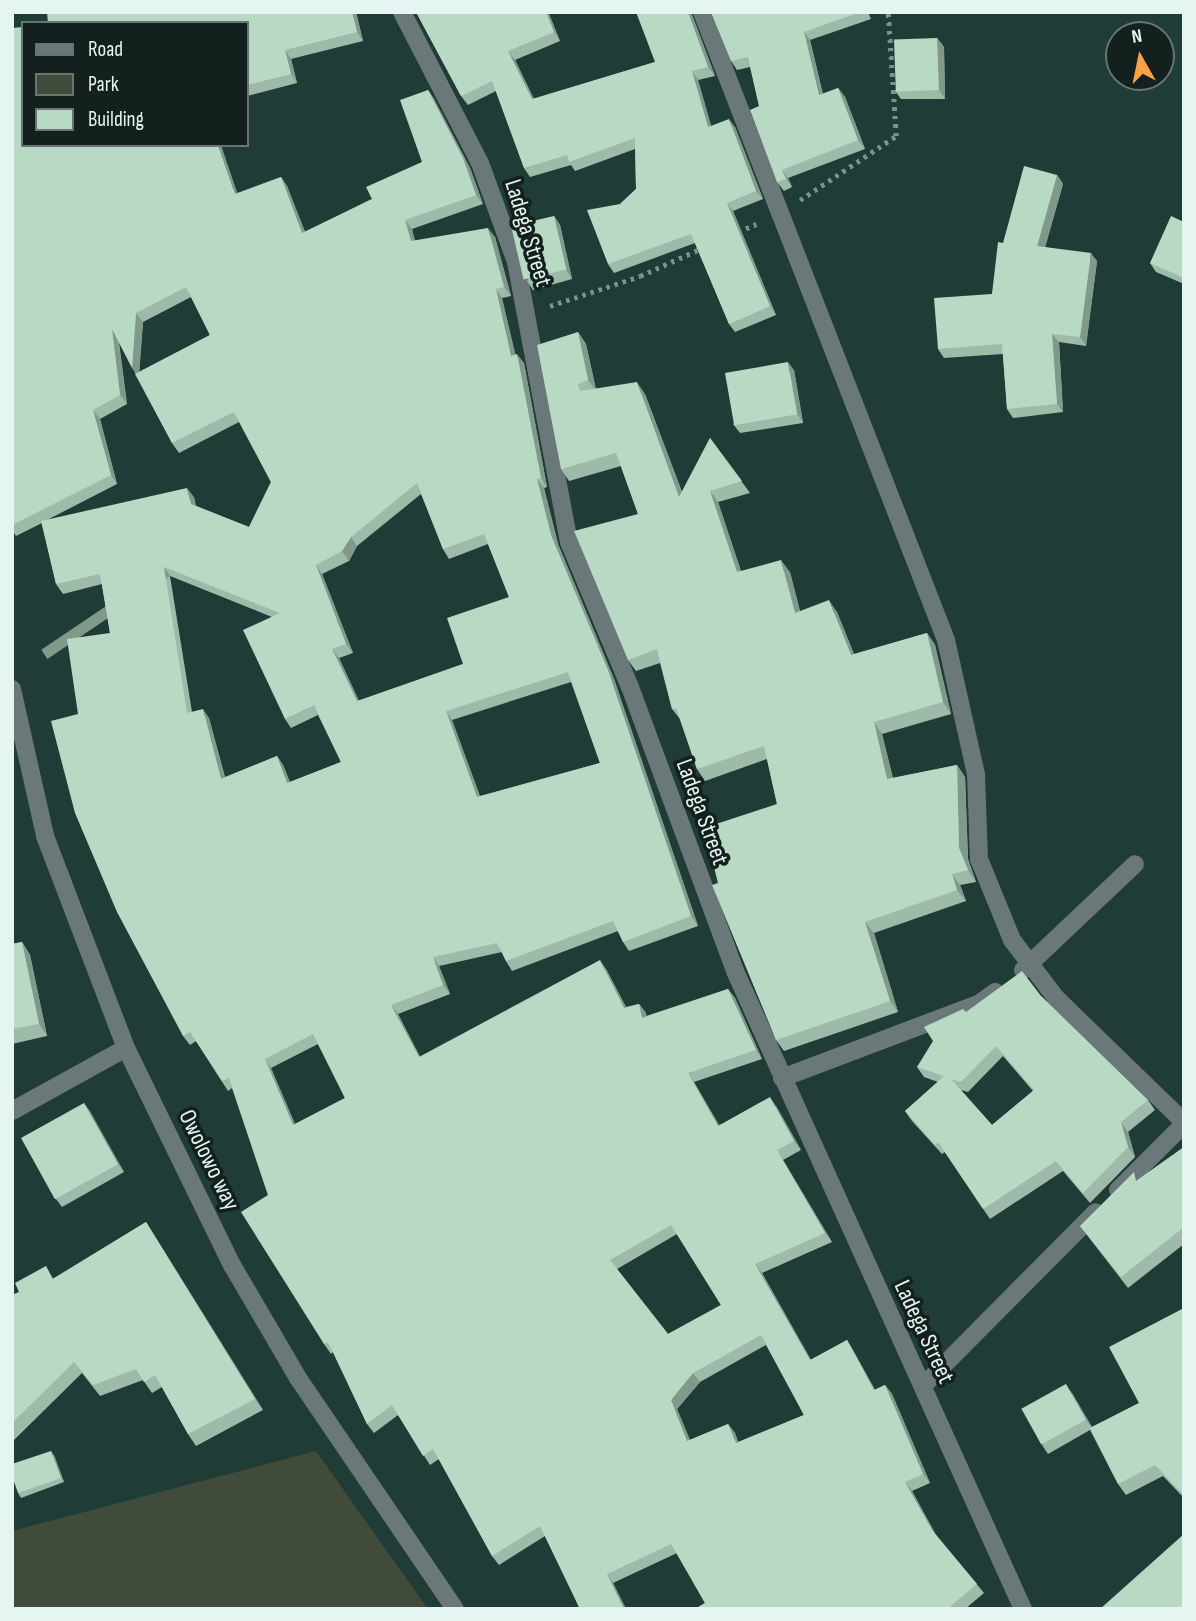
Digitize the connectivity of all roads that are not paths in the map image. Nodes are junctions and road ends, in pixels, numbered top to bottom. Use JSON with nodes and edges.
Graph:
{"nodes":[{"id":1,"x":402,"y":12,"type":"edge"},
{"id":2,"x":702,"y":12,"type":"edge"},
{"id":3,"x":12,"y":689,"type":"edge"},
{"id":4,"x":1135,"y":864,"type":"dead end"},
{"id":5,"x":1031,"y":965,"type":"junction"},
{"id":6,"x":126,"y":1048,"type":"junction"},
{"id":7,"x":782,"y":1078,"type":"junction"},
{"id":8,"x":12,"y":1111,"type":"edge"},
{"id":9,"x":1184,"y":1123,"type":"edge"},
{"id":10,"x":923,"y":1386,"type":"junction"},
{"id":11,"x":455,"y":1609,"type":"edge"},
{"id":12,"x":1023,"y":1609,"type":"edge"}],
"edges":[{"from":1,"to":7,"type":"street","name":"Ladega Street"},
{"from":2,"to":5,"type":"street"},
{"from":3,"to":6,"type":"street","name":"Owolowo way"},
{"from":4,"to":5,"type":"street"},
{"from":5,"to":7,"type":"street"},
{"from":5,"to":9,"type":"street"},
{"from":6,"to":8,"type":"street"},
{"from":6,"to":11,"type":"street","name":"Owolowo way"},
{"from":7,"to":10,"type":"street","name":"Ladega Street"},
{"from":9,"to":10,"type":"street"},
{"from":10,"to":12,"type":"street","name":"Ladega Street"}]}
